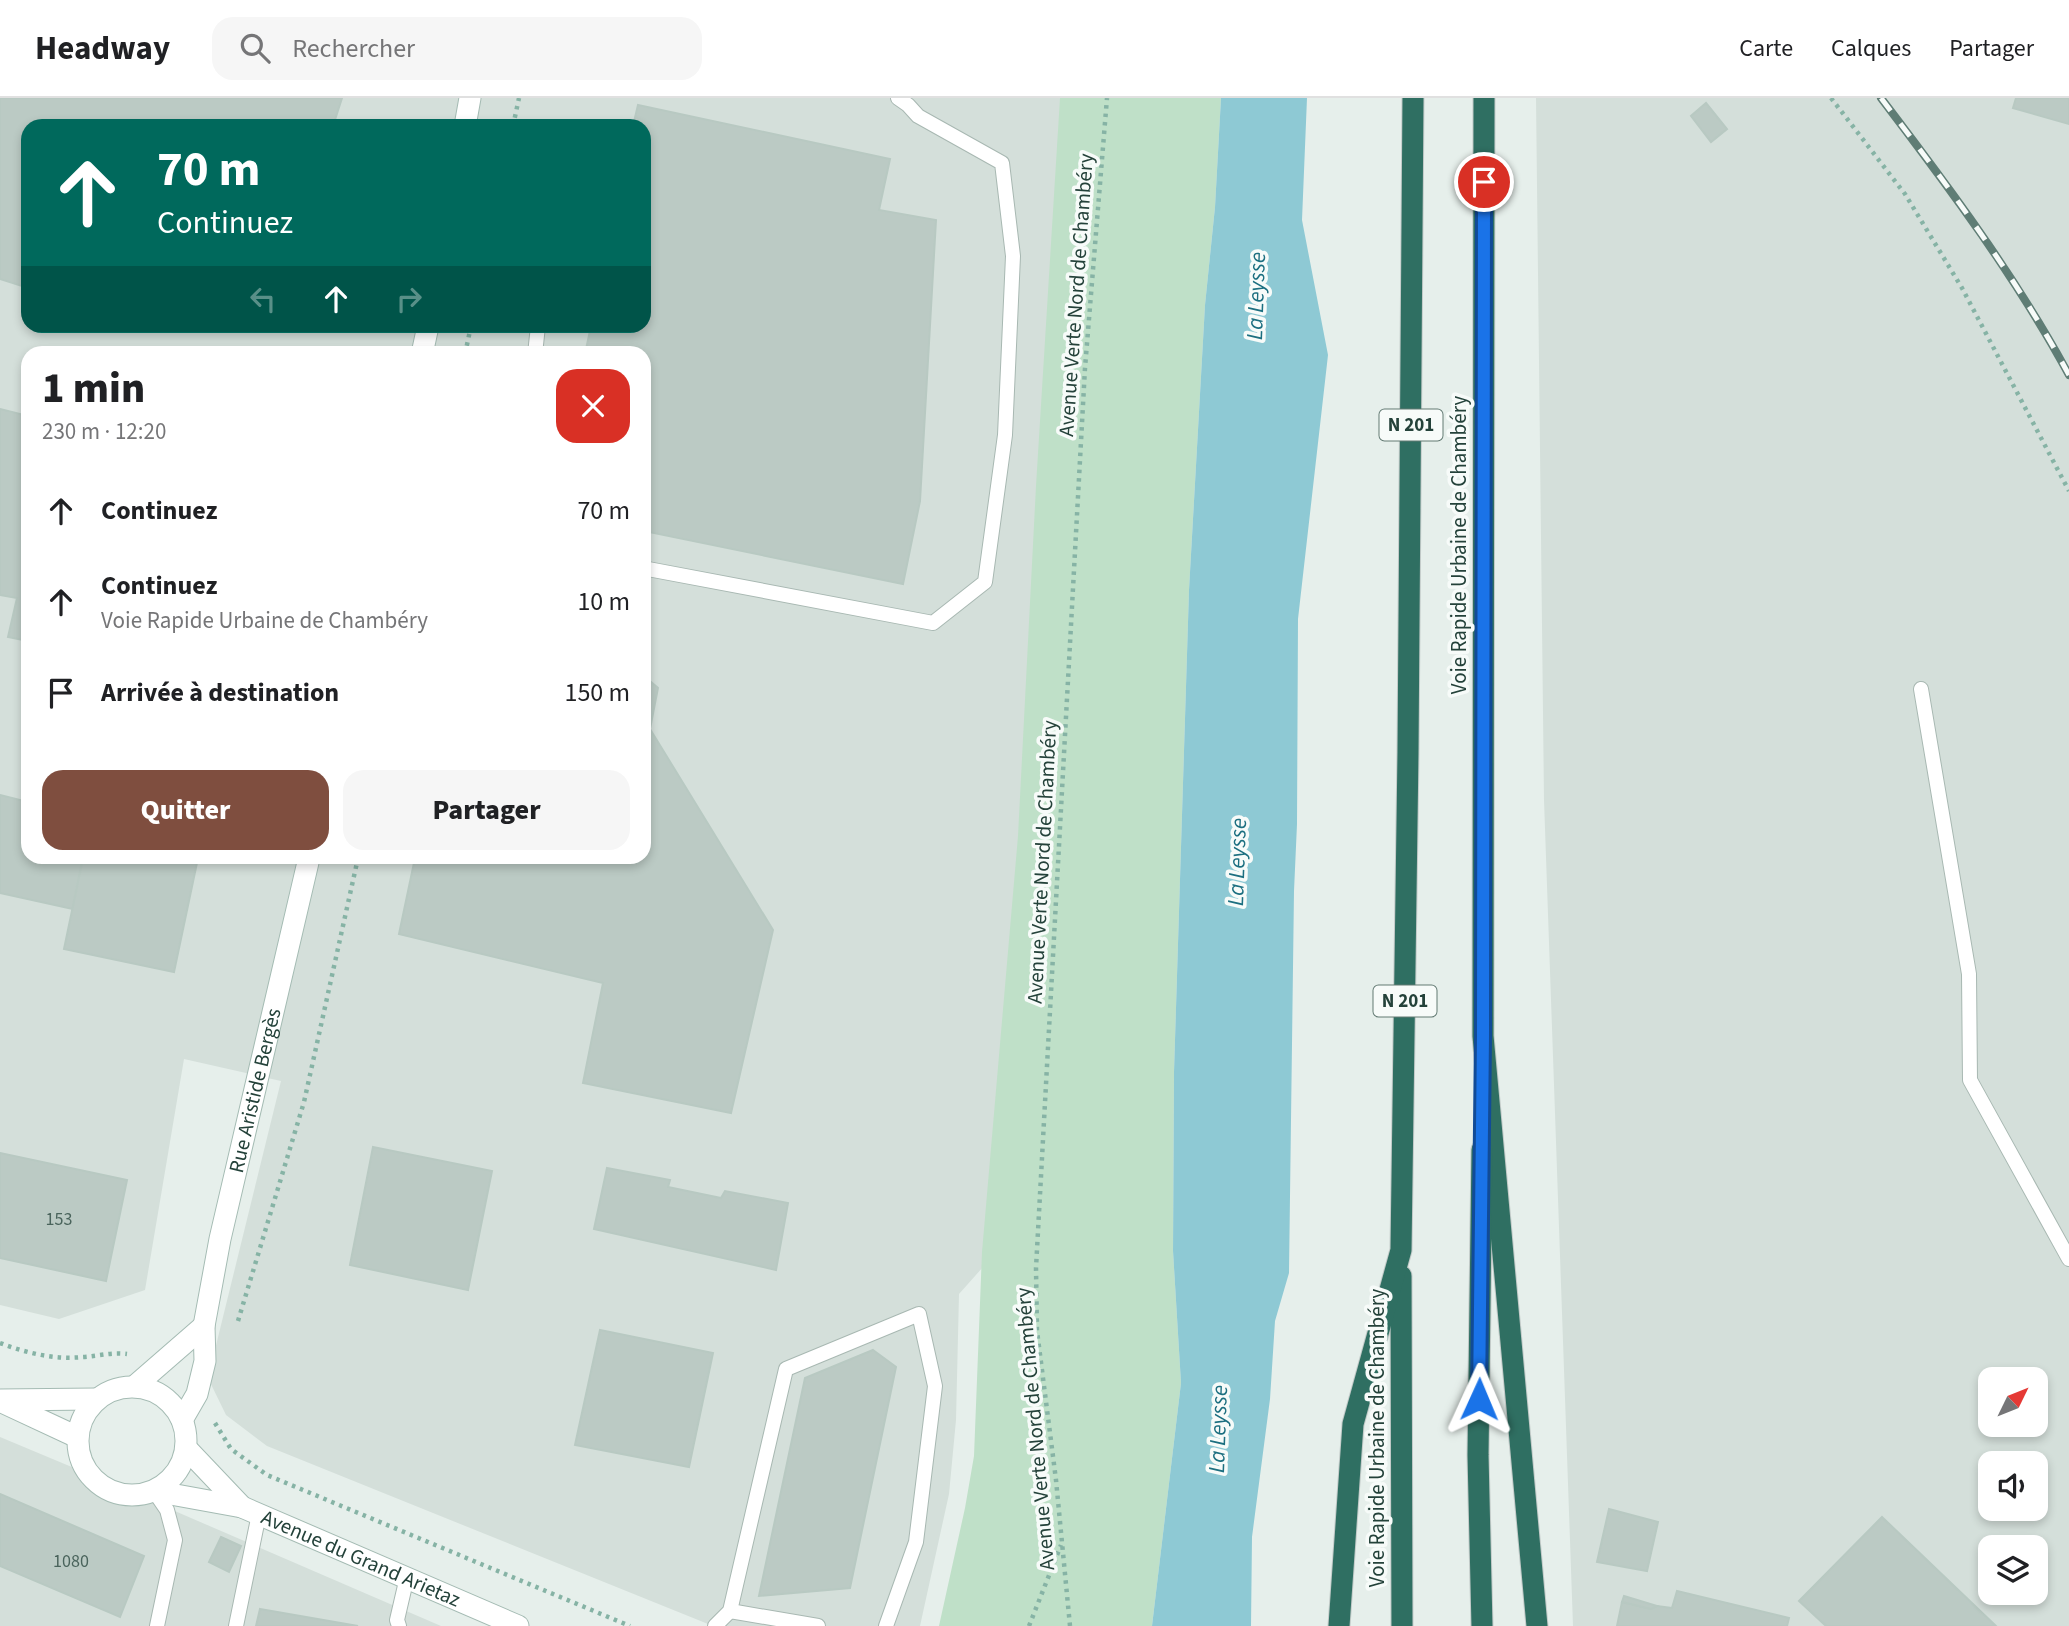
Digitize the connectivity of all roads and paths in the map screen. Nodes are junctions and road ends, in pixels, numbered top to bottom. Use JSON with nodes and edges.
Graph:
{"nodes":[{"id":1,"x":470,"y":98,"type":"edge"},
{"id":2,"x":519,"y":98,"type":"edge"},
{"id":3,"x":898,"y":98,"type":"edge"},
{"id":4,"x":1107,"y":98,"type":"edge"},
{"id":5,"x":1413,"y":98,"type":"edge"},
{"id":6,"x":1484,"y":98,"type":"edge"},
{"id":7,"x":1831,"y":98,"type":"edge"},
{"id":8,"x":466,"y":119,"type":"edge"},
{"id":9,"x":514,"y":119,"type":"edge"},
{"id":10,"x":2069,"y":491,"type":"edge"},
{"id":11,"x":651,"y":570,"type":"edge"},
{"id":12,"x":1921,"y":690,"type":"dead end"},
{"id":13,"x":308,"y":864,"type":"edge"},
{"id":14,"x":357,"y":864,"type":"edge"},
{"id":15,"x":1483,"y":1036,"type":"junction"},
{"id":16,"x":1401,"y":1250,"type":"junction"},
{"id":17,"x":2069,"y":1259,"type":"edge"},
{"id":18,"x":204,"y":1326,"type":"junction"},
{"id":19,"x":236,"y":1326,"type":"dead end"},
{"id":20,"x":0,"y":1343,"type":"edge"},
{"id":21,"x":162,"y":1363,"type":"junction"},
{"id":22,"x":135,"y":1386,"type":"junction"},
{"id":23,"x":197,"y":1394,"type":"junction"},
{"id":24,"x":96,"y":1399,"type":"junction"},
{"id":25,"x":0,"y":1401,"type":"edge"},
{"id":26,"x":182,"y":1420,"type":"junction"},
{"id":27,"x":77,"y":1437,"type":"junction"},
{"id":28,"x":186,"y":1448,"type":"junction"},
{"id":29,"x":154,"y":1491,"type":"junction"},
{"id":30,"x":251,"y":1511,"type":"junction"},
{"id":31,"x":1062,"y":1545,"type":"junction"},
{"id":32,"x":407,"y":1577,"type":"junction"},
{"id":33,"x":730,"y":1611,"type":"junction"},
{"id":34,"x":717,"y":1625,"type":"edge"},
{"id":35,"x":158,"y":1626,"type":"edge"},
{"id":36,"x":236,"y":1626,"type":"edge"},
{"id":37,"x":399,"y":1626,"type":"edge"},
{"id":38,"x":518,"y":1626,"type":"edge"},
{"id":39,"x":630,"y":1626,"type":"edge"},
{"id":40,"x":818,"y":1626,"type":"edge"},
{"id":41,"x":886,"y":1626,"type":"edge"},
{"id":42,"x":1030,"y":1626,"type":"edge"},
{"id":43,"x":1070,"y":1626,"type":"edge"},
{"id":44,"x":1339,"y":1626,"type":"edge"},
{"id":45,"x":1402,"y":1626,"type":"edge"},
{"id":46,"x":1482,"y":1626,"type":"edge"},
{"id":47,"x":1538,"y":1626,"type":"edge"}],
"edges":[{"from":1,"to":8,"type":"main road"},
{"from":2,"to":9,"type":"path"},
{"from":3,"to":11,"type":"lane"},
{"from":4,"to":31,"type":"path","name":"Avenue Verte Nord de Chambéry"},
{"from":5,"to":16,"type":"highway","number":"N 201"},
{"from":6,"to":15,"type":"highway","name":"Voie Rapide Urbaine de Chambéry"},
{"from":7,"to":10,"type":"path"},
{"from":12,"to":17,"type":"lane"},
{"from":13,"to":18,"type":"main road","name":"Rue Aristide Bergès"},
{"from":14,"to":19,"type":"path"},
{"from":15,"to":46,"type":"highway"},
{"from":15,"to":47,"type":"highway"},
{"from":16,"to":44,"type":"highway"},
{"from":16,"to":45,"type":"highway","name":"Voie Rapide Urbaine de Chambéry","number":"N 201"},
{"from":18,"to":21,"type":"main road"},
{"from":18,"to":23,"type":"main road","name":"Rue Aristide Bergès"},
{"from":20,"to":21,"type":"path"},
{"from":21,"to":22,"type":"main road"},
{"from":22,"to":24,"type":"main road"},
{"from":22,"to":26,"type":"main road"},
{"from":23,"to":26,"type":"main road","name":"Rue Aristide Bergès"},
{"from":23,"to":39,"type":"path"},
{"from":24,"to":25,"type":"main road"},
{"from":24,"to":27,"type":"main road"},
{"from":25,"to":27,"type":"main road"},
{"from":26,"to":28,"type":"main road"},
{"from":27,"to":29,"type":"main road"},
{"from":28,"to":29,"type":"main road"},
{"from":28,"to":30,"type":"main road","name":"Avenue du Grand Arietaz"},
{"from":29,"to":30,"type":"main road","name":"Avenue du Grand Arietaz"},
{"from":29,"to":35,"type":"lane"},
{"from":30,"to":32,"type":"main road","name":"Avenue du Grand Arietaz"},
{"from":30,"to":36,"type":"lane"},
{"from":31,"to":42,"type":"path"},
{"from":31,"to":43,"type":"path","name":"Avenue Verte Nord de Chambéry"},
{"from":32,"to":37,"type":"lane"},
{"from":32,"to":38,"type":"main road","name":"Avenue du Grand Arietaz"},
{"from":33,"to":34,"type":"lane"},
{"from":33,"to":40,"type":"lane"},
{"from":33,"to":41,"type":"lane"}]}
